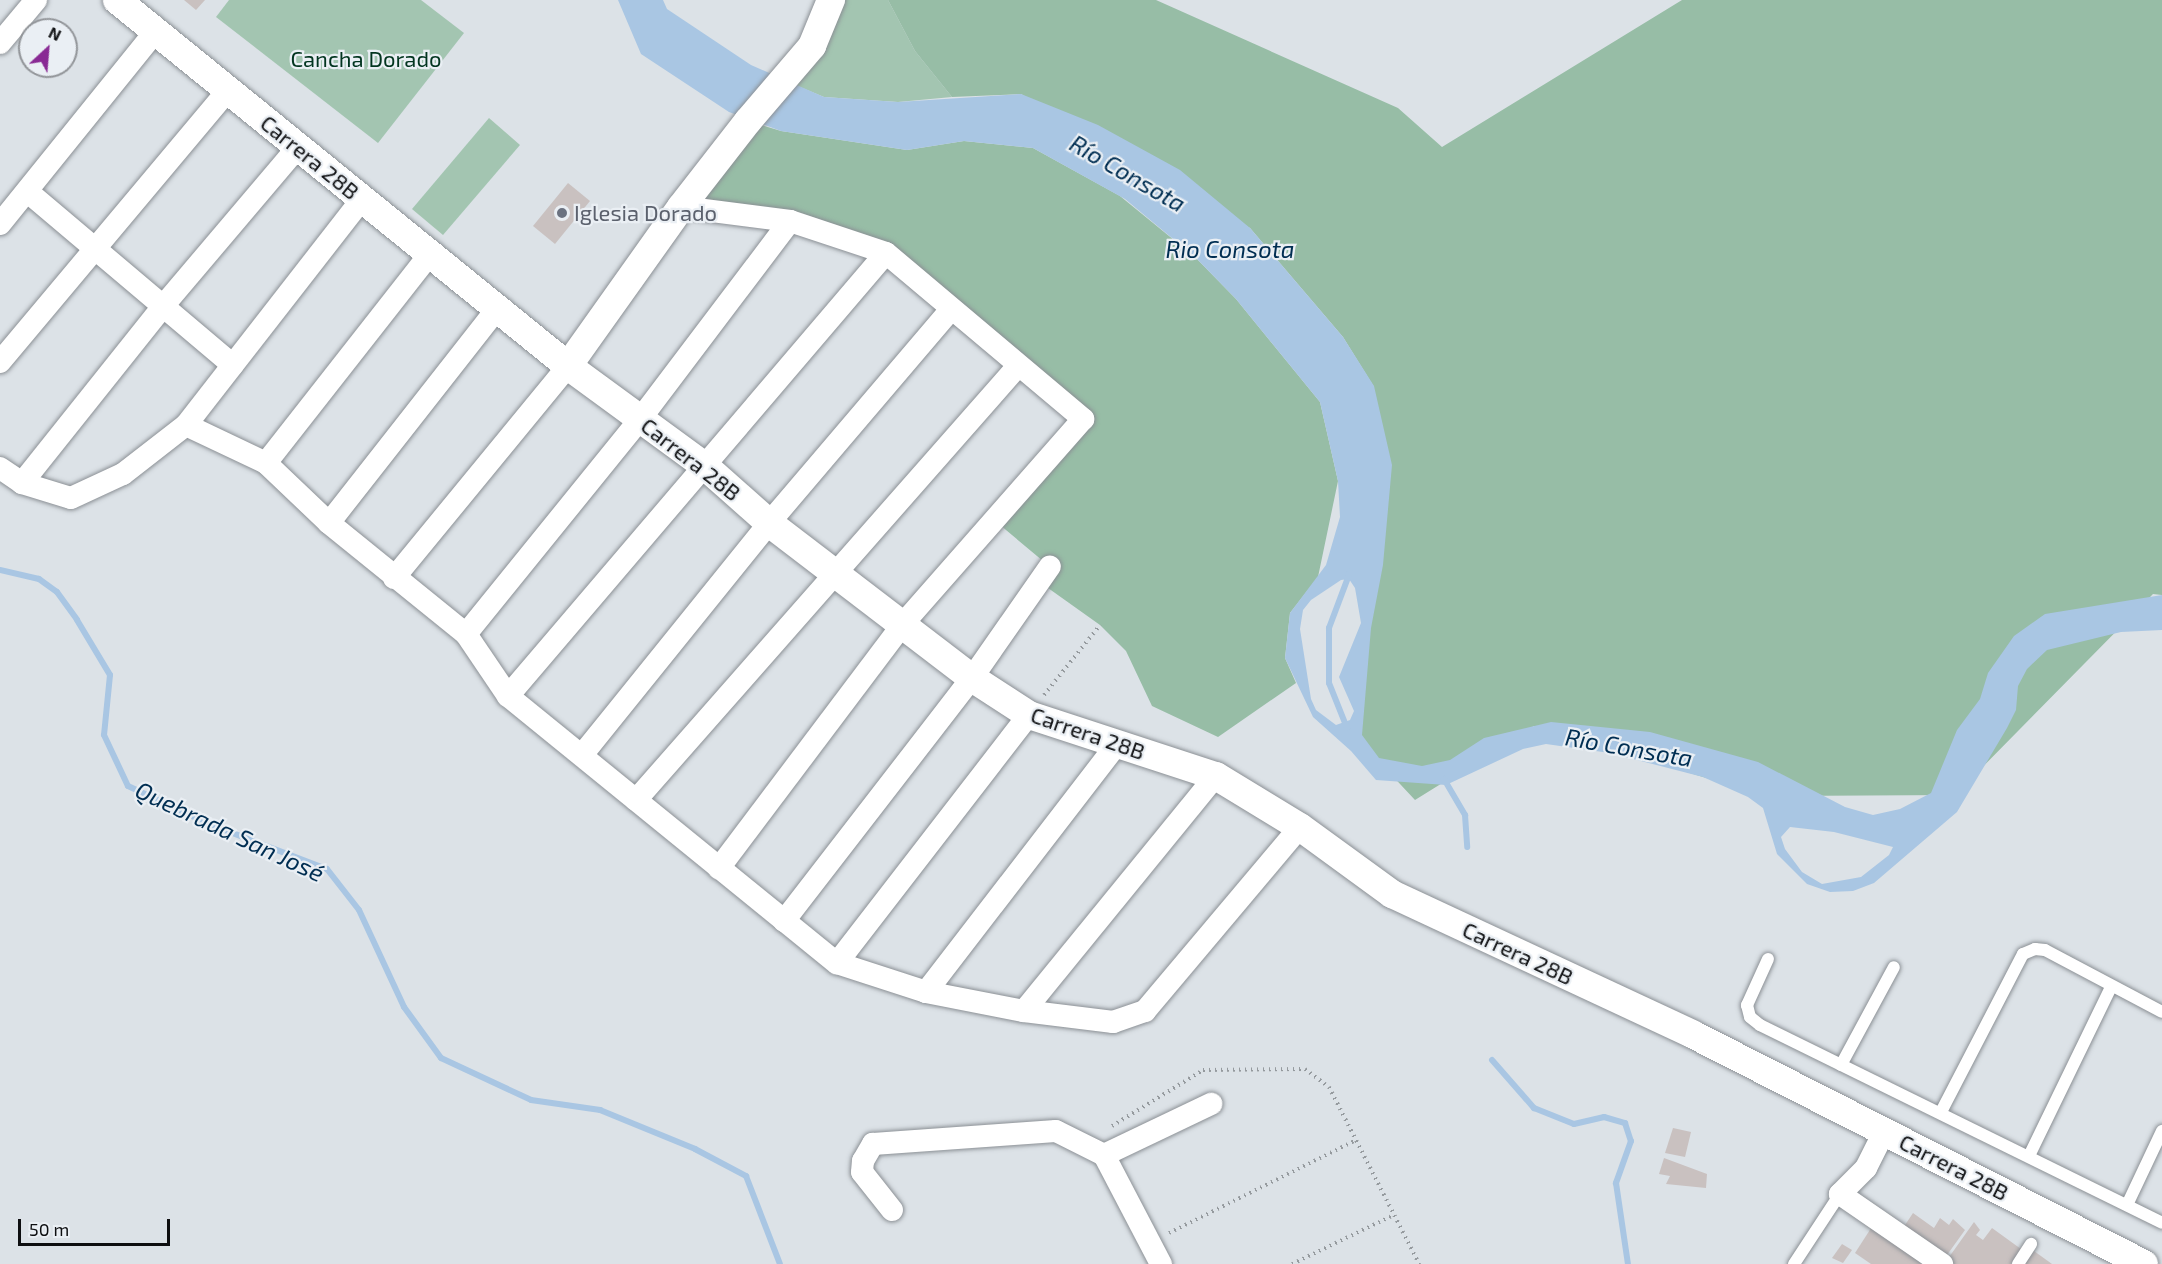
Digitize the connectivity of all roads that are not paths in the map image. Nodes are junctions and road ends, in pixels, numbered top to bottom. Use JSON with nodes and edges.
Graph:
{"nodes":[{"id":1,"x":36,"y":0,"type":"edge"},
{"id":2,"x":117,"y":0,"type":"edge"},
{"id":3,"x":831,"y":0,"type":"edge"},
{"id":4,"x":156,"y":32,"type":"junction"},
{"id":5,"x":0,"y":44,"type":"edge"},
{"id":6,"x":228,"y":90,"type":"junction"},
{"id":7,"x":299,"y":146,"type":"junction"},
{"id":8,"x":28,"y":192,"type":"junction"},
{"id":9,"x":362,"y":199,"type":"junction"},
{"id":10,"x":681,"y":207,"type":"junction"},
{"id":11,"x":790,"y":221,"type":"junction"},
{"id":12,"x":0,"y":224,"type":"edge"},
{"id":13,"x":97,"y":249,"type":"junction"},
{"id":14,"x":886,"y":253,"type":"junction"},
{"id":15,"x":429,"y":255,"type":"junction"},
{"id":16,"x":164,"y":305,"type":"junction"},
{"id":17,"x":497,"y":309,"type":"junction"},
{"id":18,"x":951,"y":309,"type":"junction"},
{"id":19,"x":0,"y":362,"type":"edge"},
{"id":20,"x":233,"y":365,"type":"junction"},
{"id":21,"x":568,"y":366,"type":"junction"},
{"id":22,"x":1018,"y":366,"type":"junction"},
{"id":23,"x":641,"y":418,"type":"junction"},
{"id":24,"x":186,"y":425,"type":"junction"},
{"id":25,"x":266,"y":463,"type":"junction"},
{"id":26,"x":706,"y":467,"type":"junction"},
{"id":27,"x":0,"y":468,"type":"edge"},
{"id":28,"x":22,"y":483,"type":"junction"},
{"id":29,"x":769,"y":522,"type":"junction"},
{"id":30,"x":329,"y":523,"type":"junction"},
{"id":31,"x":1050,"y":566,"type":"dead end"},
{"id":32,"x":839,"y":574,"type":"junction"},
{"id":33,"x":394,"y":578,"type":"junction"},
{"id":34,"x":903,"y":624,"type":"junction"},
{"id":35,"x":466,"y":634,"type":"junction"},
{"id":36,"x":972,"y":678,"type":"junction"},
{"id":37,"x":508,"y":696,"type":"junction"},
{"id":38,"x":1029,"y":714,"type":"junction"},
{"id":39,"x":1118,"y":743,"type":"junction"},
{"id":40,"x":582,"y":755,"type":"junction"},
{"id":41,"x":1216,"y":776,"type":"junction"},
{"id":42,"x":636,"y":800,"type":"junction"},
{"id":43,"x":1300,"y":827,"type":"junction"},
{"id":44,"x":719,"y":868,"type":"junction"},
{"id":45,"x":784,"y":921,"type":"junction"},
{"id":46,"x":1768,"y":959,"type":"dead end"},
{"id":47,"x":837,"y":963,"type":"junction"},
{"id":48,"x":1894,"y":966,"type":"dead end"},
{"id":49,"x":2111,"y":987,"type":"junction"},
{"id":50,"x":926,"y":992,"type":"junction"},
{"id":51,"x":1024,"y":1011,"type":"junction"},
{"id":52,"x":2162,"y":1012,"type":"edge"},
{"id":53,"x":1841,"y":1065,"type":"junction"},
{"id":54,"x":1211,"y":1104,"type":"dead end"},
{"id":55,"x":1941,"y":1112,"type":"junction"},
{"id":56,"x":2162,"y":1131,"type":"edge"},
{"id":57,"x":1884,"y":1132,"type":"junction"},
{"id":58,"x":1104,"y":1155,"type":"junction"},
{"id":59,"x":2029,"y":1156,"type":"junction"},
{"id":60,"x":1840,"y":1194,"type":"junction"},
{"id":61,"x":2127,"y":1205,"type":"junction"},
{"id":62,"x":892,"y":1210,"type":"dead end"},
{"id":63,"x":2162,"y":1223,"type":"edge"},
{"id":64,"x":2031,"y":1244,"type":"dead end"},
{"id":65,"x":1161,"y":1264,"type":"edge"},
{"id":66,"x":1794,"y":1264,"type":"edge"},
{"id":67,"x":1942,"y":1264,"type":"edge"},
{"id":68,"x":2018,"y":1264,"type":"edge"},
{"id":69,"x":2144,"y":1264,"type":"edge"}],
"edges":[{"from":1,"to":5,"type":"street"},
{"from":2,"to":4,"type":"street","name":"Carrera 28B"},
{"from":3,"to":10,"type":"street"},
{"from":4,"to":6,"type":"street","name":"Carrera 28B"},
{"from":4,"to":8,"type":"street"},
{"from":6,"to":7,"type":"street","name":"Carrera 28B"},
{"from":6,"to":13,"type":"street"},
{"from":7,"to":9,"type":"street","name":"Carrera 28B"},
{"from":7,"to":16,"type":"street"},
{"from":8,"to":12,"type":"street"},
{"from":8,"to":13,"type":"street"},
{"from":9,"to":15,"type":"street","name":"Carrera 28B"},
{"from":9,"to":20,"type":"street"},
{"from":10,"to":11,"type":"street"},
{"from":10,"to":21,"type":"street"},
{"from":11,"to":14,"type":"street"},
{"from":11,"to":23,"type":"street"},
{"from":13,"to":16,"type":"street"},
{"from":13,"to":19,"type":"street"},
{"from":14,"to":18,"type":"street"},
{"from":14,"to":26,"type":"street"},
{"from":15,"to":17,"type":"street","name":"Carrera 28B"},
{"from":15,"to":25,"type":"street"},
{"from":16,"to":20,"type":"street"},
{"from":16,"to":28,"type":"street"},
{"from":17,"to":21,"type":"street","name":"Carrera 28B"},
{"from":17,"to":30,"type":"street"},
{"from":18,"to":22,"type":"street"},
{"from":18,"to":29,"type":"street"},
{"from":20,"to":24,"type":"street"},
{"from":21,"to":23,"type":"street","name":"Carrera 28B"},
{"from":21,"to":33,"type":"street"},
{"from":22,"to":32,"type":"street"},
{"from":22,"to":34,"type":"street"},
{"from":23,"to":26,"type":"street","name":"Carrera 28B"},
{"from":23,"to":35,"type":"street"},
{"from":24,"to":25,"type":"street"},
{"from":24,"to":28,"type":"street"},
{"from":25,"to":30,"type":"street"},
{"from":26,"to":29,"type":"street","name":"Carrera 28B"},
{"from":26,"to":37,"type":"street"},
{"from":27,"to":28,"type":"street"},
{"from":29,"to":32,"type":"street","name":"Carrera 28B"},
{"from":29,"to":40,"type":"street"},
{"from":30,"to":33,"type":"street"},
{"from":31,"to":36,"type":"street"},
{"from":32,"to":34,"type":"street","name":"Carrera 28B"},
{"from":32,"to":42,"type":"street"},
{"from":33,"to":35,"type":"street"},
{"from":34,"to":36,"type":"street","name":"Carrera 28B"},
{"from":34,"to":44,"type":"street"},
{"from":35,"to":37,"type":"street"},
{"from":36,"to":38,"type":"street","name":"Carrera 28B"},
{"from":36,"to":45,"type":"street"},
{"from":37,"to":40,"type":"street"},
{"from":38,"to":39,"type":"street","name":"Carrera 28B"},
{"from":38,"to":47,"type":"street"},
{"from":39,"to":41,"type":"street","name":"Carrera 28B"},
{"from":39,"to":50,"type":"street"},
{"from":40,"to":42,"type":"street"},
{"from":41,"to":43,"type":"street","name":"Carrera 28B"},
{"from":41,"to":51,"type":"street"},
{"from":42,"to":44,"type":"street"},
{"from":43,"to":51,"type":"street"},
{"from":43,"to":57,"type":"street","name":"Carrera 28B"},
{"from":44,"to":45,"type":"street"},
{"from":45,"to":47,"type":"street"},
{"from":46,"to":53,"type":"lane"},
{"from":47,"to":50,"type":"street"},
{"from":48,"to":53,"type":"lane"},
{"from":49,"to":52,"type":"lane"},
{"from":49,"to":55,"type":"lane"},
{"from":49,"to":59,"type":"lane"},
{"from":50,"to":51,"type":"street"},
{"from":53,"to":55,"type":"lane"},
{"from":54,"to":58,"type":"street"},
{"from":55,"to":59,"type":"lane"},
{"from":56,"to":61,"type":"lane"},
{"from":57,"to":60,"type":"street"},
{"from":57,"to":69,"type":"street","name":"Carrera 28B"},
{"from":58,"to":62,"type":"street"},
{"from":58,"to":65,"type":"street"},
{"from":59,"to":61,"type":"lane"},
{"from":60,"to":66,"type":"lane"},
{"from":60,"to":67,"type":"street"},
{"from":61,"to":63,"type":"lane"},
{"from":64,"to":68,"type":"lane"}]}
